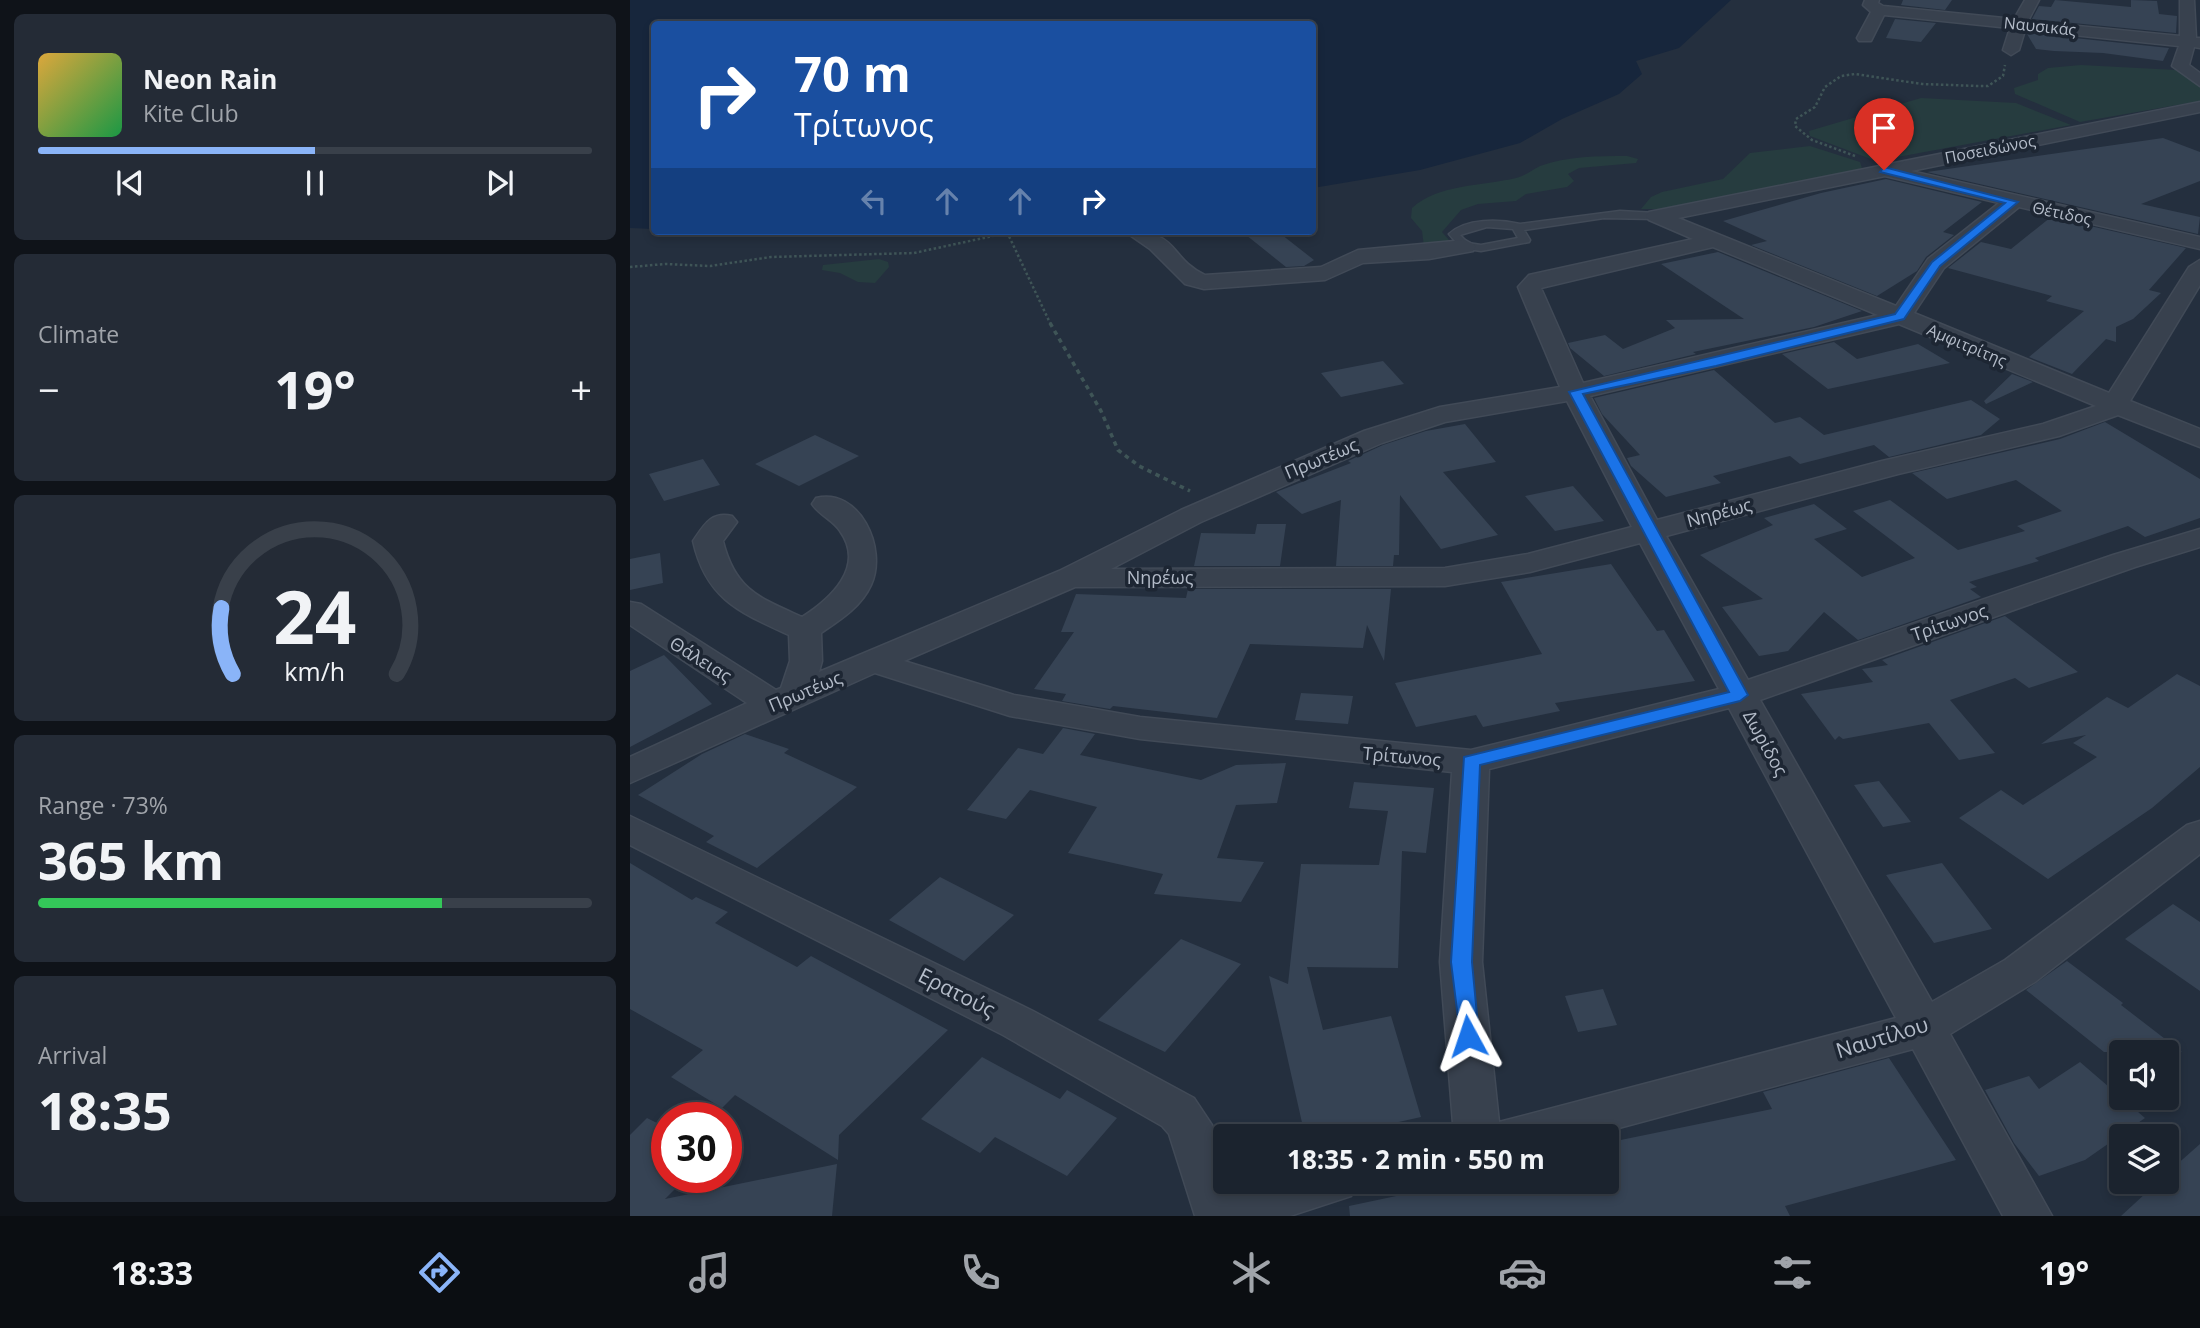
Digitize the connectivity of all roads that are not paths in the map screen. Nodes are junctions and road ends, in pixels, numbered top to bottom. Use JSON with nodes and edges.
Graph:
{"nodes":[{"id":1,"x":2032,"y":0,"type":"edge"},
{"id":2,"x":2187,"y":0,"type":"edge"},
{"id":3,"x":1876,"y":5,"type":"edge"},
{"id":4,"x":2019,"y":24,"type":"junction"},
{"id":5,"x":1865,"y":38,"type":"dead end"},
{"id":6,"x":2194,"y":43,"type":"edge"},
{"id":7,"x":2011,"y":50,"type":"road end"},
{"id":8,"x":2200,"y":81,"type":"edge"},
{"id":9,"x":2200,"y":107,"type":"edge"},
{"id":10,"x":1884,"y":170,"type":"junction"},
{"id":11,"x":2012,"y":202,"type":"junction"},
{"id":12,"x":1656,"y":216,"type":"junction"},
{"id":13,"x":1518,"y":228,"type":"junction"},
{"id":14,"x":1142,"y":235,"type":"edge"},
{"id":15,"x":1716,"y":240,"type":"junction"},
{"id":16,"x":2200,"y":243,"type":"edge"},
{"id":17,"x":1465,"y":246,"type":"junction"},
{"id":18,"x":2200,"y":267,"type":"edge"},
{"id":19,"x":1900,"y":317,"type":"junction"},
{"id":20,"x":1575,"y":392,"type":"junction"},
{"id":21,"x":2113,"y":406,"type":"junction"},
{"id":22,"x":2200,"y":439,"type":"edge"},
{"id":23,"x":826,"y":504,"type":"dead end"},
{"id":24,"x":722,"y":522,"type":"dead end"},
{"id":25,"x":1648,"y":530,"type":"junction"},
{"id":26,"x":2200,"y":538,"type":"edge"},
{"id":27,"x":1070,"y":578,"type":"junction"},
{"id":28,"x":630,"y":611,"type":"edge"},
{"id":29,"x":805,"y":630,"type":"junction"},
{"id":30,"x":874,"y":662,"type":"junction"},
{"id":31,"x":1740,"y":695,"type":"junction"},
{"id":32,"x":785,"y":699,"type":"junction"},
{"id":33,"x":1471,"y":762,"type":"junction"},
{"id":34,"x":630,"y":771,"type":"edge"},
{"id":35,"x":630,"y":829,"type":"edge"},
{"id":36,"x":2200,"y":834,"type":"edge"},
{"id":37,"x":1922,"y":1029,"type":"junction"},
{"id":38,"x":1477,"y":1124,"type":"edge"},
{"id":39,"x":1560,"y":1124,"type":"edge"},
{"id":40,"x":1292,"y":1194,"type":"edge"},
{"id":41,"x":1220,"y":1216,"type":"edge"},
{"id":42,"x":2028,"y":1216,"type":"edge"}],
"edges":[{"from":1,"to":4,"type":"street"},
{"from":2,"to":6,"type":"street"},
{"from":3,"to":4,"type":"street","name":"Ναυσικάς"},
{"from":3,"to":5,"type":"street"},
{"from":4,"to":6,"type":"street","name":"Ναυσικάς"},
{"from":4,"to":7,"type":"street"},
{"from":6,"to":8,"type":"street"},
{"from":9,"to":10,"type":"street","name":"Ποσειδώνος"},
{"from":10,"to":11,"type":"street","name":"Θέτιδος"},
{"from":10,"to":12,"type":"street","name":"Ποσειδώνος"},
{"from":11,"to":16,"type":"street","name":"Θέτιδος"},
{"from":11,"to":19,"type":"street"},
{"from":12,"to":13,"type":"lane"},
{"from":12,"to":15,"type":"street","name":"Αμφιτρίτης"},
{"from":13,"to":17,"type":"lane"},
{"from":13,"to":17,"type":"lane"},
{"from":14,"to":17,"type":"street"},
{"from":15,"to":19,"type":"street","name":"Αμφιτρίτης"},
{"from":15,"to":20,"type":"street","name":"Δωρίδος"},
{"from":18,"to":21,"type":"street"},
{"from":19,"to":20,"type":"street","name":"Πρωτέως"},
{"from":19,"to":21,"type":"street","name":"Αμφιτρίτης"},
{"from":20,"to":25,"type":"street","name":"Δωρίδος"},
{"from":20,"to":27,"type":"street","name":"Πρωτέως"},
{"from":21,"to":22,"type":"street","name":"Αμφιτρίτης"},
{"from":21,"to":25,"type":"street","name":"Νηρέως"},
{"from":23,"to":29,"type":"street"},
{"from":24,"to":29,"type":"street"},
{"from":25,"to":27,"type":"street","name":"Νηρέως"},
{"from":25,"to":31,"type":"street","name":"Δωρίδος"},
{"from":26,"to":31,"type":"street","name":"Τρίτωνος"},
{"from":27,"to":30,"type":"street","name":"Πρωτέως"},
{"from":28,"to":32,"type":"street","name":"Θάλειας"},
{"from":29,"to":32,"type":"street"},
{"from":30,"to":32,"type":"street","name":"Πρωτέως"},
{"from":30,"to":33,"type":"street","name":"Τρίτωνος"},
{"from":31,"to":33,"type":"street","name":"Τρίτωνος"},
{"from":31,"to":37,"type":"street","name":"Δωρίδος"},
{"from":32,"to":34,"type":"street","name":"Πρωτέως"},
{"from":33,"to":38,"type":"street"},
{"from":35,"to":41,"type":"street","name":"Ερατούς"},
{"from":36,"to":37,"type":"street","name":"Ναυτίλου"},
{"from":37,"to":39,"type":"street","name":"Ναυτίλου"},
{"from":37,"to":42,"type":"street","name":"Δωρίδος"},
{"from":40,"to":41,"type":"street"}]}
